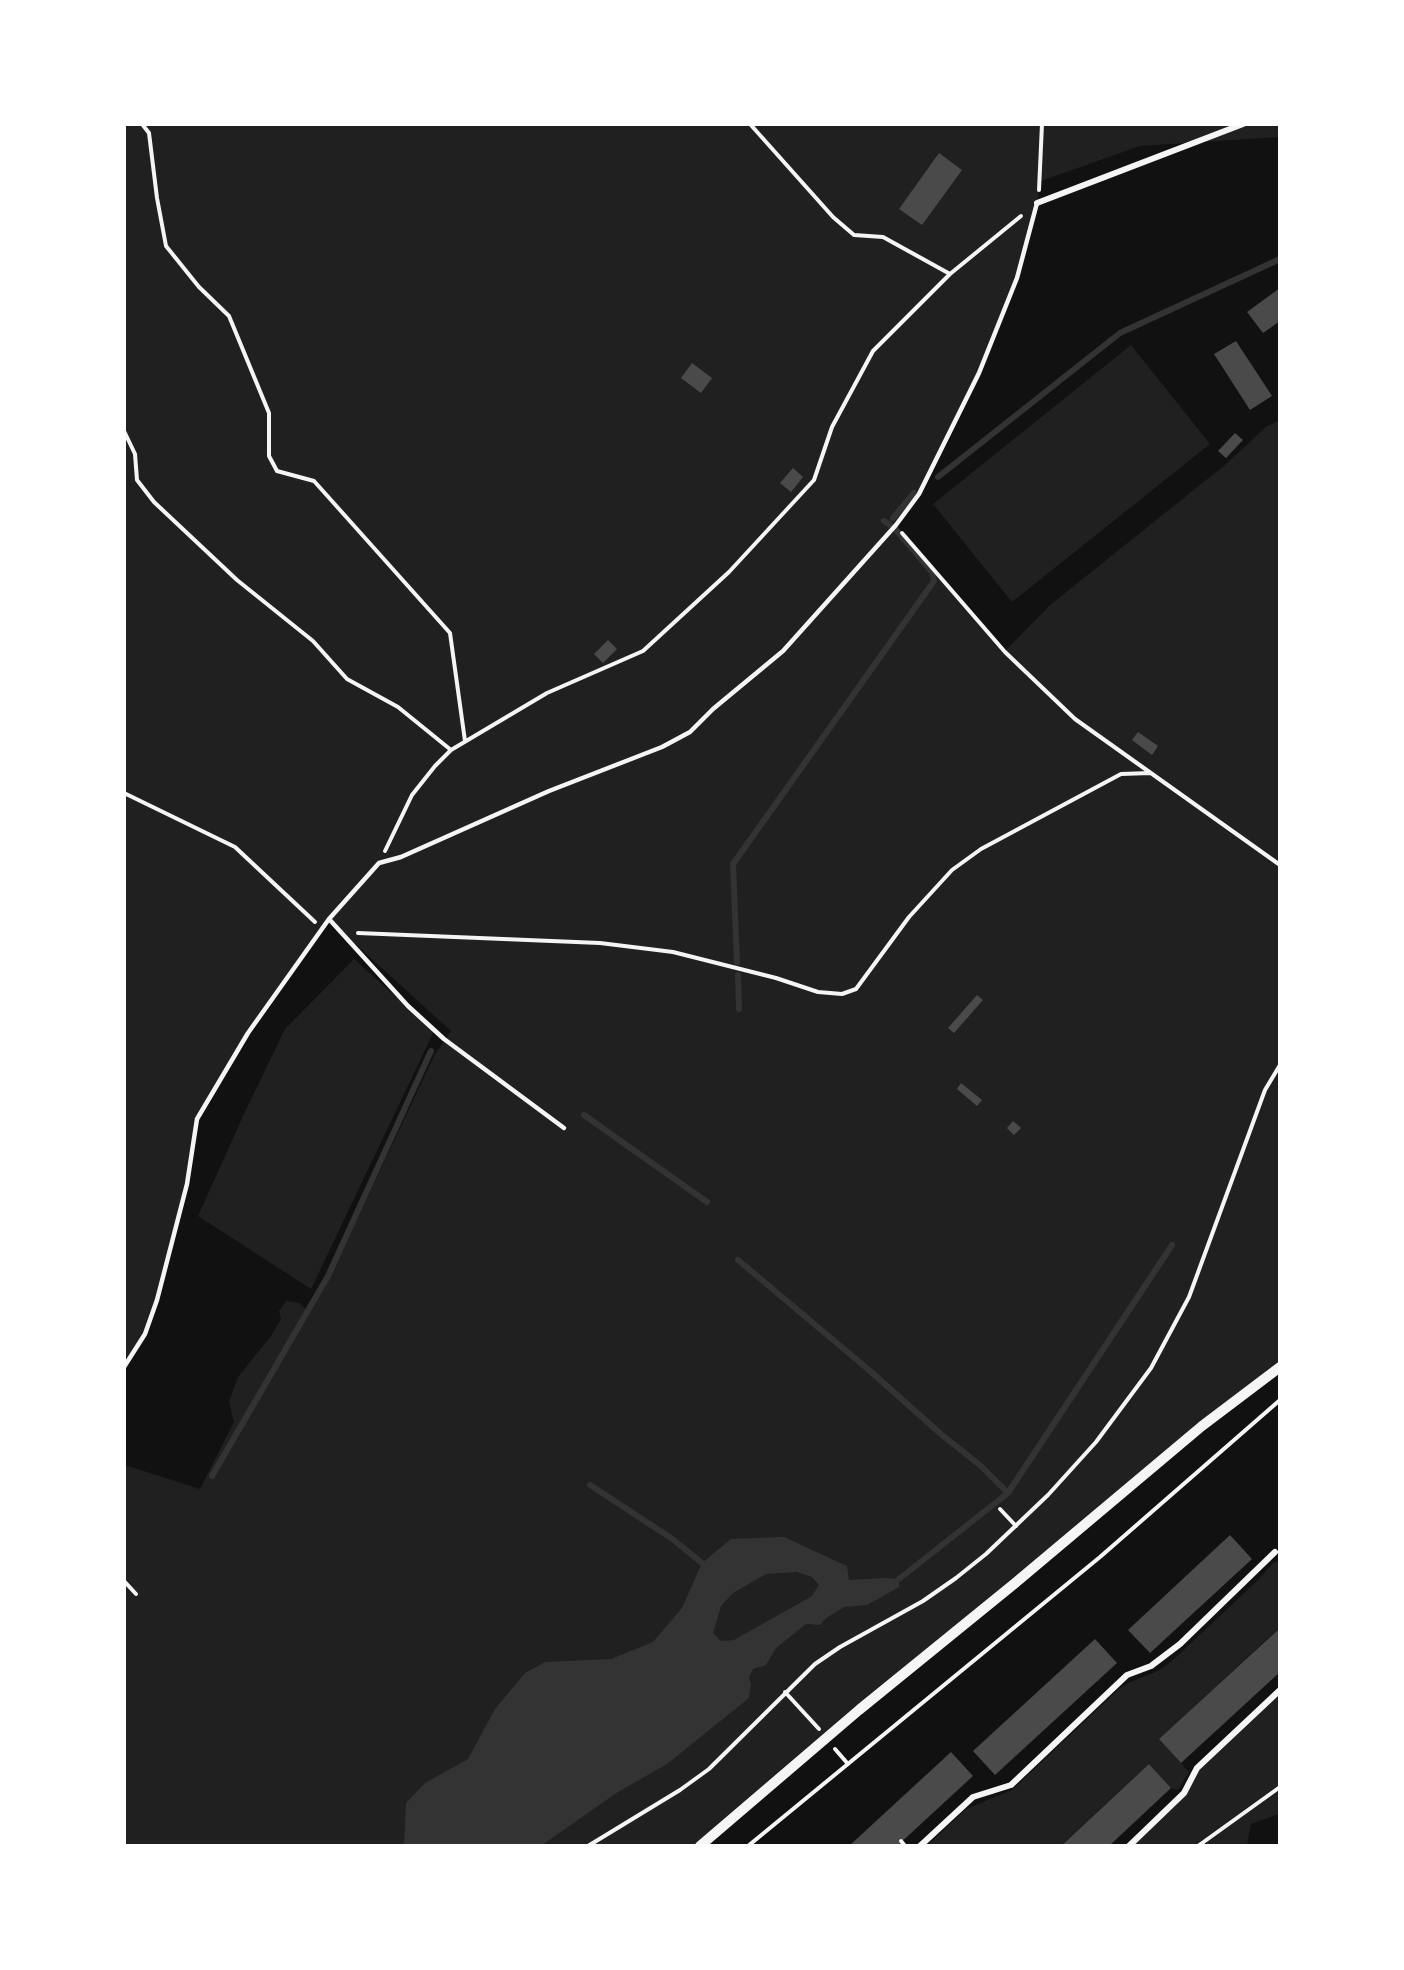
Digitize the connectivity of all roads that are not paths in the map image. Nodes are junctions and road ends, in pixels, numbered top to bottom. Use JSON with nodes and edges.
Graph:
{"nodes":[{"id":1,"x":1243,"y":124,"type":"edge"},
{"id":2,"x":1037,"y":203,"type":"joint"},
{"id":3,"x":329,"y":919,"type":"junction"},
{"id":4,"x":564,"y":1128,"type":"dead end"},
{"id":5,"x":124,"y":1367,"type":"edge"},
{"id":6,"x":1280,"y":1367,"type":"edge"},
{"id":7,"x":1275,"y":1552,"type":"dead end"},
{"id":8,"x":1280,"y":1690,"type":"edge"},
{"id":9,"x":700,"y":1845,"type":"edge"},
{"id":10,"x":920,"y":1845,"type":"edge"},
{"id":11,"x":1129,"y":1845,"type":"edge"}],
"edges":[{"from":1,"to":2,"type":"street"},
{"from":2,"to":3,"type":"lane"},
{"from":3,"to":4,"type":"lane"},
{"from":3,"to":5,"type":"lane"},
{"from":6,"to":9,"type":"street"},
{"from":7,"to":10,"type":"street"},
{"from":8,"to":11,"type":"street"}]}
